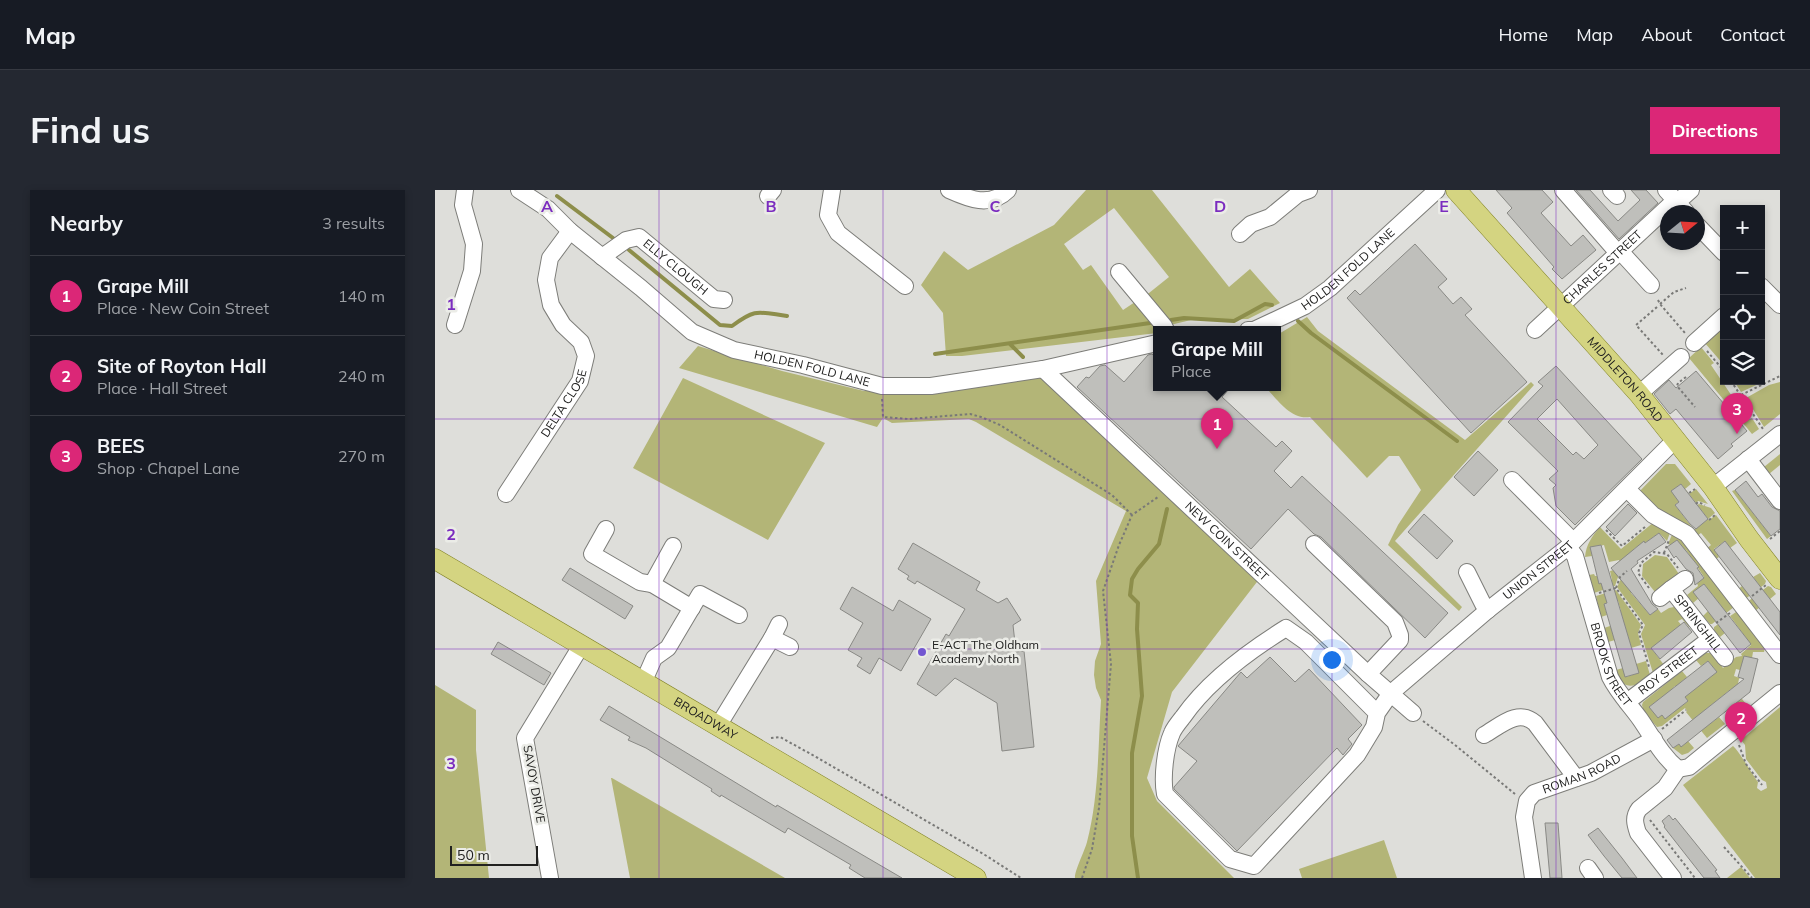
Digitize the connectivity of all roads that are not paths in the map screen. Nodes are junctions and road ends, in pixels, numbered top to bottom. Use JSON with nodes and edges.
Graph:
{"nodes":[{"id":1,"x":465,"y":190,"type":"edge"},
{"id":2,"x":519,"y":190,"type":"edge"},
{"id":3,"x":832,"y":190,"type":"edge"},
{"id":4,"x":949,"y":190,"type":"edge"},
{"id":5,"x":1008,"y":190,"type":"edge"},
{"id":6,"x":1309,"y":190,"type":"edge"},
{"id":7,"x":1437,"y":190,"type":"edge"},
{"id":8,"x":1456,"y":190,"type":"edge"},
{"id":9,"x":1563,"y":190,"type":"edge"},
{"id":10,"x":1691,"y":190,"type":"edge"},
{"id":11,"x":540,"y":195,"type":"edge"},
{"id":12,"x":1676,"y":201,"type":"edge"},
{"id":13,"x":570,"y":231,"type":"junction"},
{"id":14,"x":1240,"y":234,"type":"dead end"},
{"id":15,"x":1705,"y":234,"type":"edge"},
{"id":16,"x":1720,"y":250,"type":"edge"},
{"id":17,"x":1619,"y":252,"type":"junction"},
{"id":18,"x":602,"y":257,"type":"junction"},
{"id":19,"x":1119,"y":272,"type":"dead end"},
{"id":20,"x":905,"y":286,"type":"dead end"},
{"id":21,"x":1765,"y":290,"type":"edge"},
{"id":22,"x":1655,"y":292,"type":"road end"},
{"id":23,"x":724,"y":300,"type":"dead end"},
{"id":24,"x":1780,"y":305,"type":"edge"},
{"id":25,"x":1561,"y":306,"type":"junction"},
{"id":26,"x":1720,"y":320,"type":"edge"},
{"id":27,"x":455,"y":325,"type":"dead end"},
{"id":28,"x":1165,"y":326,"type":"edge"},
{"id":29,"x":1262,"y":326,"type":"edge"},
{"id":30,"x":1535,"y":330,"type":"dead end"},
{"id":31,"x":1696,"y":341,"type":"road end"},
{"id":32,"x":1153,"y":344,"type":"edge"},
{"id":33,"x":1674,"y":358,"type":"road end"},
{"id":34,"x":1043,"y":369,"type":"junction"},
{"id":35,"x":1639,"y":394,"type":"junction"},
{"id":36,"x":1780,"y":434,"type":"edge"},
{"id":37,"x":1677,"y":439,"type":"junction"},
{"id":38,"x":1748,"y":459,"type":"junction"},
{"id":39,"x":1515,"y":476,"type":"dead end"},
{"id":40,"x":1627,"y":489,"type":"junction"},
{"id":41,"x":1705,"y":493,"type":"junction"},
{"id":42,"x":506,"y":494,"type":"dead end"},
{"id":43,"x":1780,"y":501,"type":"edge"},
{"id":44,"x":606,"y":529,"type":"dead end"},
{"id":45,"x":1574,"y":541,"type":"junction"},
{"id":46,"x":1315,"y":544,"type":"dead end"},
{"id":47,"x":673,"y":546,"type":"dead end"},
{"id":48,"x":435,"y":559,"type":"edge"},
{"id":49,"x":1467,"y":572,"type":"dead end"},
{"id":50,"x":1685,"y":579,"type":"road end"},
{"id":51,"x":1780,"y":579,"type":"edge"},
{"id":52,"x":652,"y":584,"type":"junction"},
{"id":53,"x":692,"y":608,"type":"junction"},
{"id":54,"x":1488,"y":610,"type":"junction"},
{"id":55,"x":739,"y":615,"type":"dead end"},
{"id":56,"x":1710,"y":639,"type":"junction"},
{"id":57,"x":581,"y":646,"type":"junction"},
{"id":58,"x":790,"y":647,"type":"dead end"},
{"id":59,"x":1780,"y":655,"type":"edge"},
{"id":60,"x":1725,"y":658,"type":"dead end"},
{"id":61,"x":1369,"y":674,"type":"junction"},
{"id":62,"x":643,"y":683,"type":"junction"},
{"id":63,"x":1391,"y":693,"type":"junction"},
{"id":64,"x":1780,"y":693,"type":"edge"},
{"id":65,"x":1627,"y":702,"type":"junction"},
{"id":66,"x":1377,"y":712,"type":"junction"},
{"id":67,"x":1413,"y":714,"type":"road end"},
{"id":68,"x":718,"y":726,"type":"junction"},
{"id":69,"x":1484,"y":735,"type":"dead end"},
{"id":70,"x":1656,"y":736,"type":"junction"},
{"id":71,"x":1678,"y":769,"type":"junction"},
{"id":72,"x":1576,"y":778,"type":"junction"},
{"id":73,"x":550,"y":878,"type":"edge"},
{"id":74,"x":976,"y":878,"type":"edge"},
{"id":75,"x":1533,"y":878,"type":"edge"},
{"id":76,"x":1673,"y":878,"type":"edge"}],
"edges":[{"from":1,"to":27,"type":"street"},
{"from":2,"to":11,"type":"street","name":"HOLDEN FOLD LANE"},
{"from":3,"to":20,"type":"street"},
{"from":4,"to":5,"type":"street"},
{"from":6,"to":14,"type":"street"},
{"from":7,"to":29,"type":"street","name":"HOLDEN FOLD LANE"},
{"from":8,"to":25,"type":"main road","name":"MIDDLETON ROAD"},
{"from":9,"to":17,"type":"street"},
{"from":10,"to":12,"type":"street","name":"CHARLES STREET"},
{"from":11,"to":13,"type":"street","name":"HOLDEN FOLD LANE"},
{"from":12,"to":17,"type":"street","name":"CHARLES STREET"},
{"from":13,"to":18,"type":"street","name":"HOLDEN FOLD LANE"},
{"from":13,"to":42,"type":"street","name":"DELTA CLOSE"},
{"from":15,"to":16,"type":"street"},
{"from":17,"to":22,"type":"street"},
{"from":17,"to":25,"type":"street","name":"CHARLES STREET"},
{"from":18,"to":23,"type":"street","name":"ELLY CLOUGH"},
{"from":18,"to":34,"type":"street","name":"HOLDEN FOLD LANE"},
{"from":19,"to":28,"type":"street"},
{"from":21,"to":24,"type":"street"},
{"from":25,"to":30,"type":"street","name":"CHARLES STREET"},
{"from":25,"to":35,"type":"main road","name":"MIDDLETON ROAD"},
{"from":26,"to":31,"type":"street"},
{"from":32,"to":34,"type":"street","name":"HOLDEN FOLD LANE"},
{"from":33,"to":35,"type":"street"},
{"from":34,"to":61,"type":"street","name":"NEW COIN STREET"},
{"from":35,"to":37,"type":"main road","name":"MIDDLETON ROAD"},
{"from":36,"to":38,"type":"street"},
{"from":37,"to":40,"type":"street","name":"UNION STREET"},
{"from":37,"to":41,"type":"main road","name":"MIDDLETON ROAD"},
{"from":38,"to":41,"type":"street"},
{"from":38,"to":43,"type":"street"},
{"from":39,"to":45,"type":"street","name":"BROOK STREET"},
{"from":40,"to":45,"type":"street","name":"UNION STREET"},
{"from":40,"to":59,"type":"street"},
{"from":41,"to":51,"type":"main road","name":"MIDDLETON ROAD"},
{"from":44,"to":52,"type":"street"},
{"from":45,"to":54,"type":"street","name":"UNION STREET"},
{"from":45,"to":65,"type":"street","name":"BROOK STREET"},
{"from":46,"to":61,"type":"street"},
{"from":47,"to":52,"type":"street"},
{"from":48,"to":57,"type":"main road","name":"BROADWAY"},
{"from":49,"to":54,"type":"street"},
{"from":50,"to":56,"type":"street","name":"SPRINGHILL"},
{"from":52,"to":53,"type":"street"},
{"from":53,"to":55,"type":"street"},
{"from":53,"to":62,"type":"street"},
{"from":54,"to":63,"type":"street","name":"UNION STREET"},
{"from":56,"to":60,"type":"street","name":"SPRINGHILL"},
{"from":56,"to":65,"type":"street","name":"ROY STREET"},
{"from":57,"to":62,"type":"main road","name":"BROADWAY"},
{"from":57,"to":73,"type":"street","name":"SAVOY DRIVE"},
{"from":58,"to":68,"type":"street"},
{"from":61,"to":63,"type":"street","name":"NEW COIN STREET"},
{"from":62,"to":68,"type":"main road","name":"BROADWAY"},
{"from":63,"to":66,"type":"street","name":"UNION STREET"},
{"from":63,"to":67,"type":"street","name":"NEW COIN STREET"},
{"from":64,"to":71,"type":"street"},
{"from":65,"to":70,"type":"street","name":"BROOK STREET"},
{"from":66,"to":66,"type":"street","name":"UNION STREET"},
{"from":68,"to":74,"type":"main road","name":"BROADWAY"},
{"from":69,"to":72,"type":"street"},
{"from":70,"to":71,"type":"street","name":"BROOK STREET"},
{"from":70,"to":72,"type":"street","name":"ROMAN ROAD"},
{"from":71,"to":76,"type":"street"},
{"from":72,"to":75,"type":"street","name":"ROMAN ROAD"}]}
